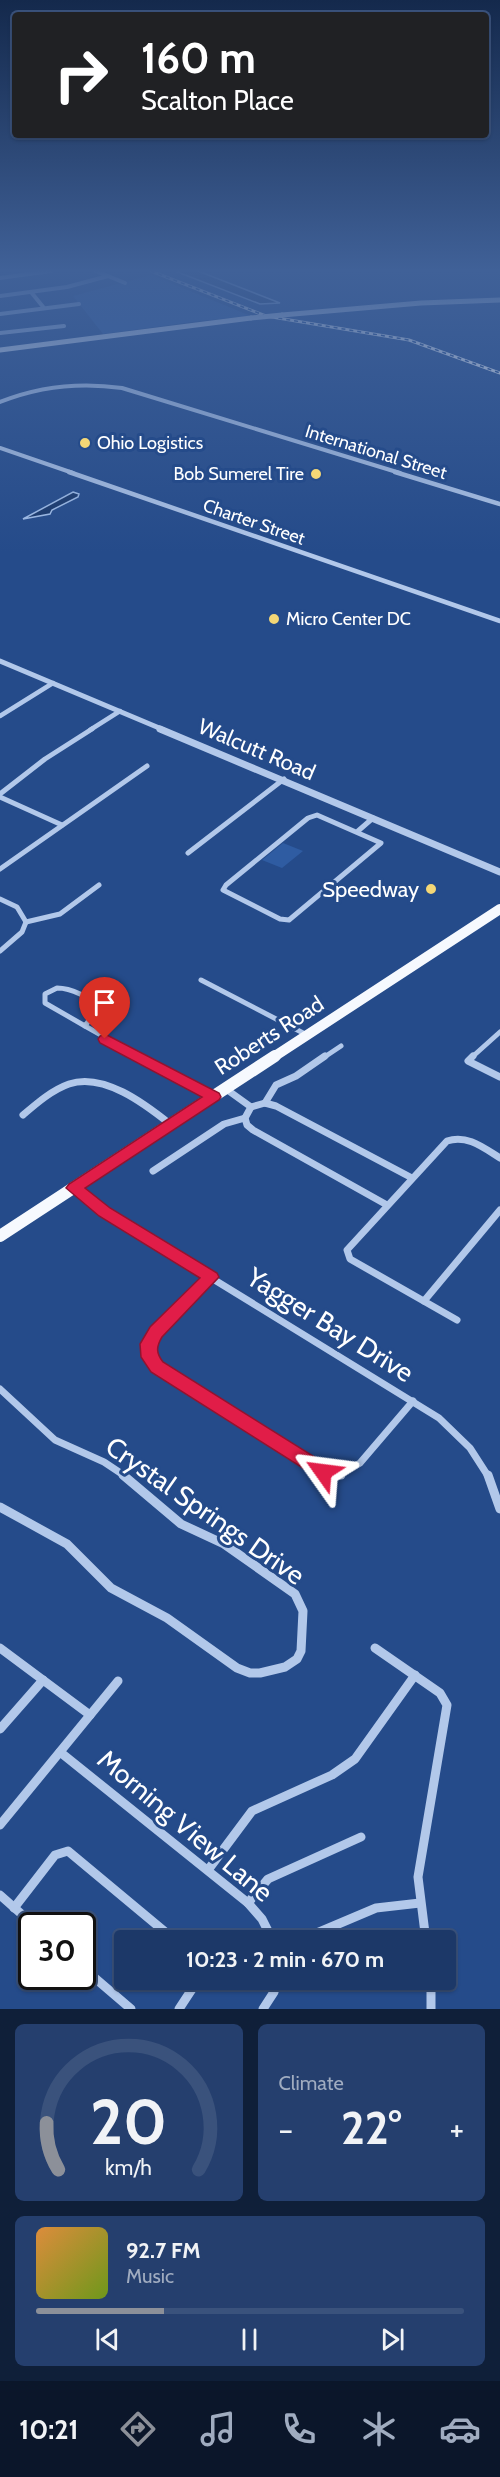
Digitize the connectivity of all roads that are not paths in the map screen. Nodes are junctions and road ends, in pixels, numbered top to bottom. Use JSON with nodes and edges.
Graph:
{"nodes":[{"id":1,"x":1,"y":402,"type":"edge"},
{"id":2,"x":0,"y":448,"type":"edge"},
{"id":3,"x":500,"y":504,"type":"edge"},
{"id":4,"x":500,"y":621,"type":"edge"},
{"id":5,"x":0,"y":661,"type":"edge"},
{"id":6,"x":53,"y":683,"type":"junction"},
{"id":7,"x":120,"y":711,"type":"junction"},
{"id":8,"x":0,"y":716,"type":"edge"},
{"id":9,"x":147,"y":766,"type":"dead end"},
{"id":10,"x":284,"y":779,"type":"junction"},
{"id":11,"x":0,"y":795,"type":"edge"},
{"id":12,"x":373,"y":818,"type":"junction"},
{"id":13,"x":62,"y":825,"type":"junction"},
{"id":14,"x":358,"y":831,"type":"junction"},
{"id":15,"x":188,"y":854,"type":"dead end"},
{"id":16,"x":0,"y":869,"type":"edge"},
{"id":17,"x":500,"y":872,"type":"edge"},
{"id":18,"x":99,"y":885,"type":"dead end"},
{"id":19,"x":0,"y":899,"type":"edge"},
{"id":20,"x":500,"y":909,"type":"edge"},
{"id":21,"x":26,"y":921,"type":"junction"},
{"id":22,"x":0,"y":951,"type":"edge"},
{"id":23,"x":201,"y":980,"type":"dead end"},
{"id":24,"x":84,"y":1027,"type":"junction"},
{"id":25,"x":498,"y":1033,"type":"edge"},
{"id":26,"x":308,"y":1035,"type":"junction"},
{"id":27,"x":341,"y":1047,"type":"dead end"},
{"id":28,"x":500,"y":1077,"type":"edge"},
{"id":29,"x":226,"y":1089,"type":"junction"},
{"id":30,"x":213,"y":1097,"type":"junction"},
{"id":31,"x":265,"y":1103,"type":"junction"},
{"id":32,"x":251,"y":1107,"type":"junction"},
{"id":33,"x":23,"y":1115,"type":"dead end"},
{"id":34,"x":245,"y":1118,"type":"junction"},
{"id":35,"x":171,"y":1125,"type":"junction"},
{"id":36,"x":500,"y":1158,"type":"edge"},
{"id":37,"x":153,"y":1171,"type":"dead end"},
{"id":38,"x":412,"y":1179,"type":"junction"},
{"id":39,"x":74,"y":1188,"type":"junction"},
{"id":40,"x":387,"y":1205,"type":"junction"},
{"id":41,"x":500,"y":1210,"type":"edge"},
{"id":42,"x":0,"y":1236,"type":"edge"},
{"id":43,"x":211,"y":1277,"type":"junction"},
{"id":44,"x":424,"y":1300,"type":"junction"},
{"id":45,"x":457,"y":1320,"type":"dead end"},
{"id":46,"x":0,"y":1389,"type":"edge"},
{"id":47,"x":413,"y":1401,"type":"junction"},
{"id":48,"x":0,"y":1507,"type":"edge"},
{"id":49,"x":500,"y":1509,"type":"edge"},
{"id":50,"x":0,"y":1648,"type":"edge"},
{"id":51,"x":375,"y":1648,"type":"dead end"},
{"id":52,"x":415,"y":1675,"type":"junction"},
{"id":53,"x":43,"y":1680,"type":"junction"},
{"id":54,"x":118,"y":1681,"type":"dead end"},
{"id":55,"x":90,"y":1716,"type":"junction"},
{"id":56,"x":0,"y":1730,"type":"edge"},
{"id":57,"x":60,"y":1752,"type":"junction"},
{"id":58,"x":0,"y":1825,"type":"edge"},
{"id":59,"x":361,"y":1837,"type":"dead end"},
{"id":60,"x":208,"y":1870,"type":"junction"},
{"id":61,"x":0,"y":1895,"type":"edge"},
{"id":62,"x":248,"y":1903,"type":"junction"},
{"id":63,"x":420,"y":1903,"type":"junction"},
{"id":64,"x":14,"y":1908,"type":"junction"},
{"id":65,"x":19,"y":1912,"type":"edge"},
{"id":66,"x":163,"y":1930,"type":"edge"},
{"id":67,"x":268,"y":1930,"type":"edge"},
{"id":68,"x":324,"y":1930,"type":"edge"},
{"id":69,"x":424,"y":1930,"type":"edge"},
{"id":70,"x":96,"y":1979,"type":"edge"},
{"id":71,"x":191,"y":1990,"type":"edge"},
{"id":72,"x":274,"y":1990,"type":"edge"},
{"id":73,"x":431,"y":1990,"type":"edge"},
{"id":74,"x":131,"y":2009,"type":"edge"},
{"id":75,"x":179,"y":2009,"type":"edge"},
{"id":76,"x":263,"y":2009,"type":"edge"},
{"id":77,"x":431,"y":2009,"type":"edge"}],
"edges":[{"from":1,"to":3,"type":"street","name":"International Street"},
{"from":2,"to":4,"type":"street","name":"Charter Street"},
{"from":5,"to":6,"type":"street","name":"Walcutt Road"},
{"from":6,"to":7,"type":"street","name":"Walcutt Road"},
{"from":6,"to":8,"type":"street"},
{"from":7,"to":10,"type":"street","name":"Walcutt Road"},
{"from":7,"to":11,"type":"street"},
{"from":9,"to":13,"type":"street"},
{"from":10,"to":12,"type":"street","name":"Walcutt Road"},
{"from":10,"to":15,"type":"street"},
{"from":11,"to":13,"type":"street"},
{"from":12,"to":14,"type":"street"},
{"from":12,"to":17,"type":"street","name":"Walcutt Road"},
{"from":13,"to":16,"type":"street"},
{"from":14,"to":14,"type":"street"},
{"from":18,"to":21,"type":"street"},
{"from":19,"to":21,"type":"street"},
{"from":20,"to":26,"type":"main road","name":"Roberts Road"},
{"from":21,"to":22,"type":"street"},
{"from":23,"to":26,"type":"street"},
{"from":24,"to":24,"type":"street"},
{"from":24,"to":30,"type":"street"},
{"from":25,"to":28,"type":"street"},
{"from":26,"to":29,"type":"main road","name":"Roberts Road"},
{"from":27,"to":31,"type":"street"},
{"from":29,"to":30,"type":"main road","name":"Roberts Road"},
{"from":29,"to":32,"type":"street"},
{"from":30,"to":35,"type":"main road","name":"Roberts Road"},
{"from":31,"to":32,"type":"street"},
{"from":31,"to":38,"type":"street"},
{"from":32,"to":34,"type":"street"},
{"from":33,"to":35,"type":"street"},
{"from":34,"to":37,"type":"street"},
{"from":34,"to":40,"type":"street"},
{"from":35,"to":39,"type":"main road","name":"Roberts Road"},
{"from":36,"to":38,"type":"street"},
{"from":38,"to":40,"type":"street"},
{"from":39,"to":42,"type":"main road","name":"Roberts Road"},
{"from":39,"to":43,"type":"street","name":"Yagger Bay Drive"},
{"from":40,"to":44,"type":"street"},
{"from":41,"to":44,"type":"street"},
{"from":43,"to":47,"type":"street","name":"Yagger Bay Drive"},
{"from":43,"to":47,"type":"street"},
{"from":44,"to":45,"type":"street"},
{"from":46,"to":48,"type":"street","name":"Crystal Springs Drive"},
{"from":47,"to":49,"type":"street","name":"Yagger Bay Drive"},
{"from":50,"to":53,"type":"street"},
{"from":51,"to":52,"type":"street"},
{"from":52,"to":60,"type":"street"},
{"from":52,"to":63,"type":"street"},
{"from":53,"to":55,"type":"street"},
{"from":53,"to":56,"type":"street"},
{"from":54,"to":55,"type":"street"},
{"from":55,"to":57,"type":"street"},
{"from":57,"to":58,"type":"street"},
{"from":57,"to":60,"type":"street","name":"Morning View Lane"},
{"from":59,"to":62,"type":"street"},
{"from":60,"to":62,"type":"street","name":"Morning View Lane"},
{"from":61,"to":64,"type":"street"},
{"from":62,"to":67,"type":"street","name":"Morning View Lane"},
{"from":63,"to":68,"type":"street"},
{"from":63,"to":69,"type":"street"},
{"from":64,"to":65,"type":"street"},
{"from":64,"to":66,"type":"street"},
{"from":70,"to":74,"type":"street"},
{"from":71,"to":75,"type":"street"},
{"from":72,"to":76,"type":"street"},
{"from":73,"to":77,"type":"street"}]}
